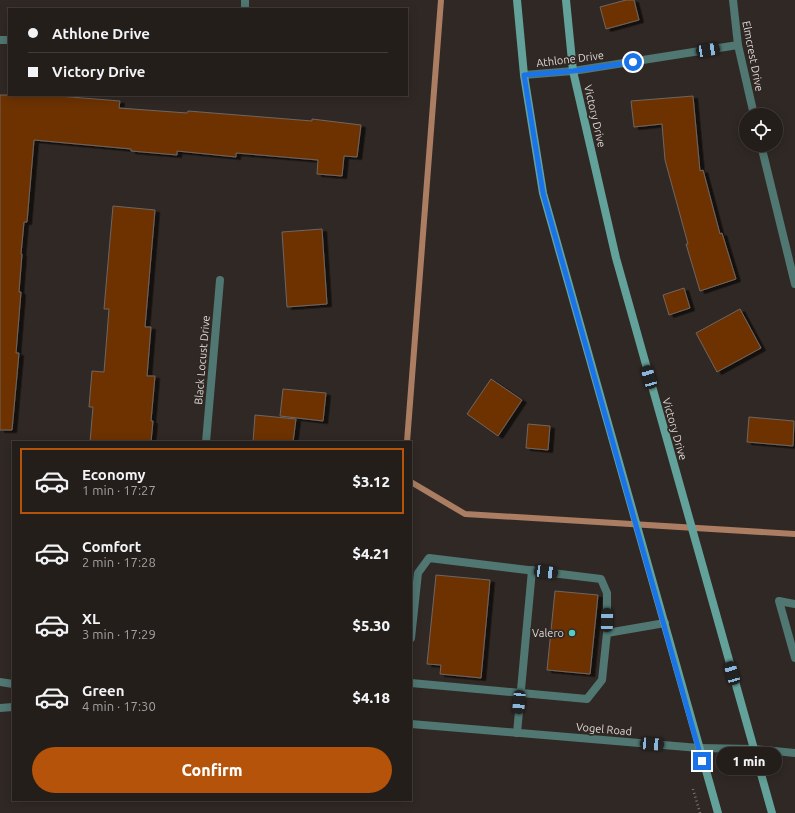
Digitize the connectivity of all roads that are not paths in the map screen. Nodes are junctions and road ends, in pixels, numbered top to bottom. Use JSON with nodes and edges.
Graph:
{"nodes":[{"id":1,"x":517,"y":0,"type":"edge"},
{"id":2,"x":566,"y":0,"type":"edge"},
{"id":3,"x":733,"y":0,"type":"edge"},
{"id":4,"x":738,"y":45,"type":"junction"},
{"id":5,"x":573,"y":71,"type":"junction"},
{"id":6,"x":524,"y":75,"type":"junction"},
{"id":7,"x":752,"y":108,"type":"edge"},
{"id":8,"x":763,"y":152,"type":"edge"},
{"id":9,"x":220,"y":280,"type":"dead end"},
{"id":10,"x":795,"y":284,"type":"edge"},
{"id":11,"x":206,"y":441,"type":"edge"},
{"id":12,"x":532,"y":570,"type":"junction"},
{"id":13,"x":795,"y":604,"type":"edge"},
{"id":14,"x":665,"y":623,"type":"junction"},
{"id":15,"x":412,"y":629,"type":"edge"},
{"id":16,"x":607,"y":633,"type":"junction"},
{"id":17,"x":795,"y":658,"type":"edge"},
{"id":18,"x":0,"y":682,"type":"edge"},
{"id":19,"x":412,"y":683,"type":"edge"},
{"id":20,"x":12,"y":684,"type":"edge"},
{"id":21,"x":520,"y":693,"type":"junction"},
{"id":22,"x":12,"y":707,"type":"edge"},
{"id":23,"x":0,"y":708,"type":"edge"},
{"id":24,"x":412,"y":724,"type":"edge"},
{"id":25,"x":517,"y":733,"type":"junction"},
{"id":26,"x":699,"y":748,"type":"junction"},
{"id":27,"x":754,"y":749,"type":"junction"},
{"id":28,"x":795,"y":753,"type":"edge"},
{"id":29,"x":718,"y":813,"type":"edge"},
{"id":30,"x":772,"y":813,"type":"edge"}],
"edges":[{"from":1,"to":6,"type":"main road"},
{"from":2,"to":5,"type":"main road","name":"Victory Drive"},
{"from":3,"to":4,"type":"street","name":"Elmcrest Drive"},
{"from":4,"to":5,"type":"street","name":"Athlone Drive"},
{"from":4,"to":7,"type":"street","name":"Elmcrest Drive"},
{"from":5,"to":6,"type":"street","name":"Athlone Drive"},
{"from":5,"to":27,"type":"main road","name":"Victory Drive"},
{"from":6,"to":14,"type":"main road"},
{"from":8,"to":10,"type":"street"},
{"from":9,"to":11,"type":"street","name":"Black Locust Drive"},
{"from":12,"to":15,"type":"street"},
{"from":12,"to":16,"type":"street"},
{"from":12,"to":21,"type":"street"},
{"from":13,"to":17,"type":"street"},
{"from":14,"to":16,"type":"street"},
{"from":14,"to":26,"type":"main road"},
{"from":16,"to":21,"type":"street"},
{"from":18,"to":20,"type":"street"},
{"from":19,"to":21,"type":"street"},
{"from":21,"to":25,"type":"street"},
{"from":22,"to":23,"type":"street"},
{"from":24,"to":25,"type":"street","name":"Vogel Road"},
{"from":25,"to":26,"type":"street","name":"Vogel Road"},
{"from":26,"to":27,"type":"street","name":"Vogel Road"},
{"from":26,"to":29,"type":"main road"},
{"from":27,"to":28,"type":"street","name":"Vogel Road"},
{"from":27,"to":30,"type":"main road","name":"Victory Drive"}]}
